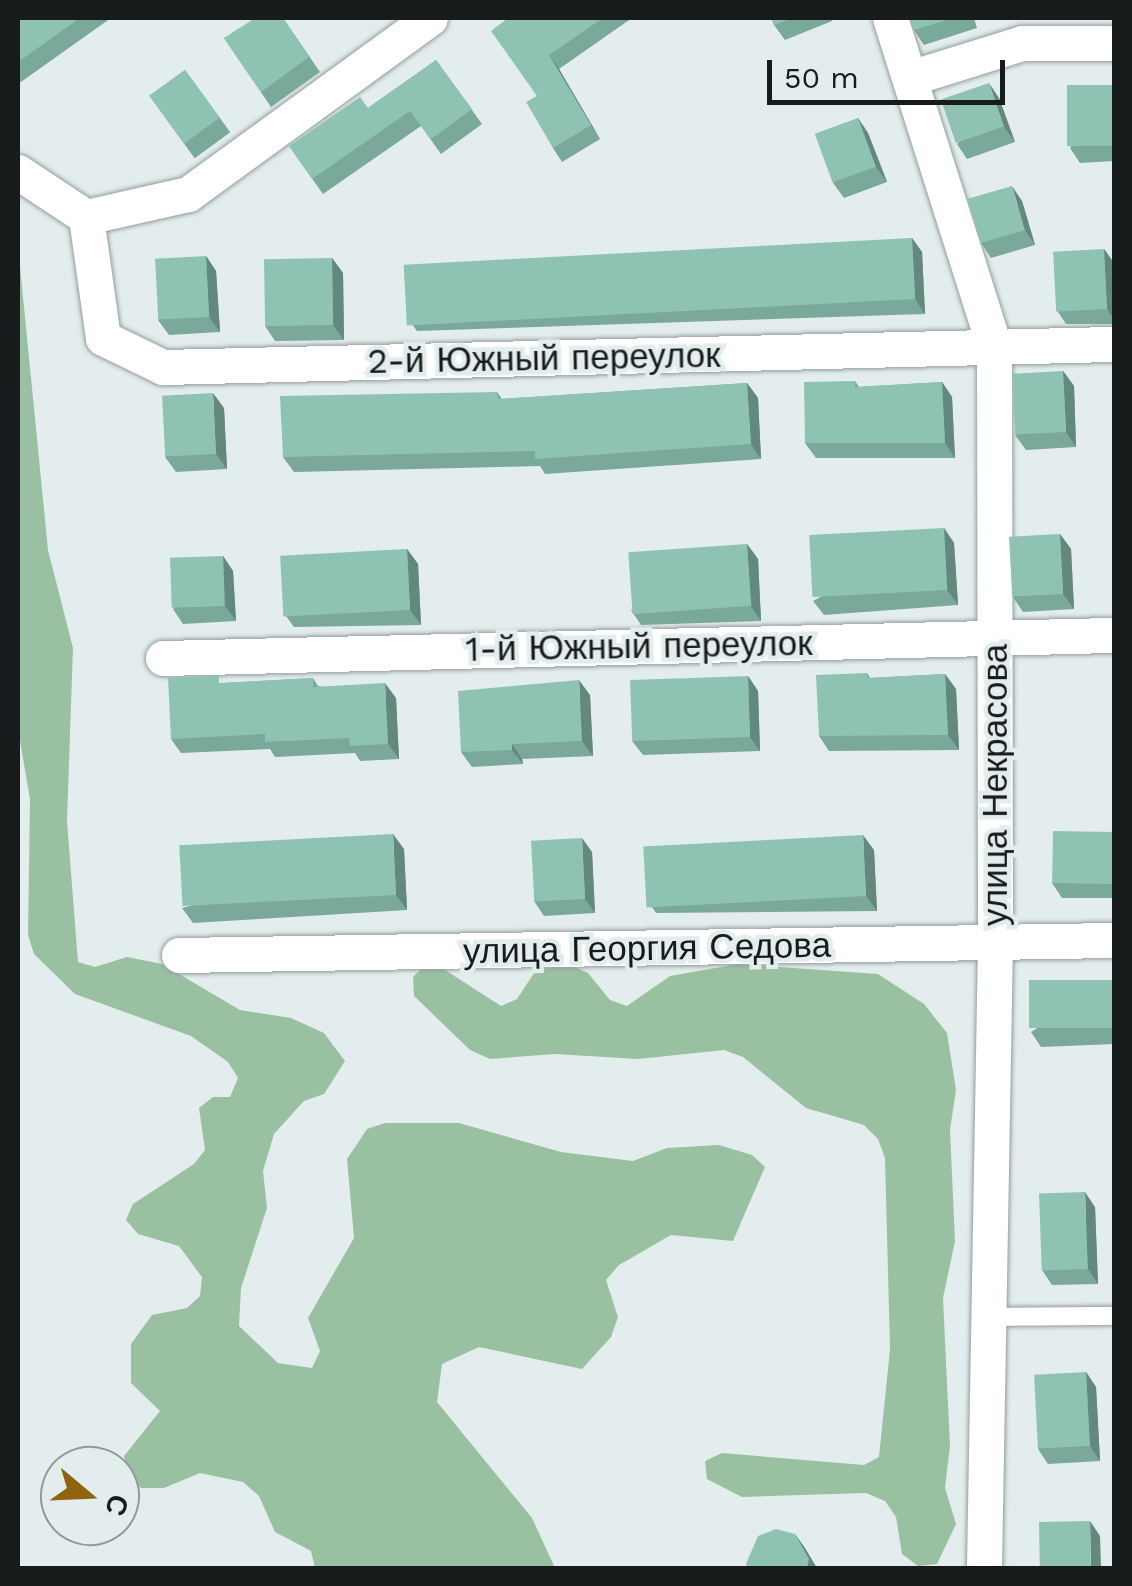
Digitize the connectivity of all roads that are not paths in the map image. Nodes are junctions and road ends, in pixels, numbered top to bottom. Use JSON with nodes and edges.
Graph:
{"nodes":[{"id":1,"x":430,"y":18,"type":"edge"},
{"id":2,"x":890,"y":18,"type":"edge"},
{"id":3,"x":1114,"y":44,"type":"edge"},
{"id":4,"x":913,"y":77,"type":"junction"},
{"id":5,"x":18,"y":172,"type":"edge"},
{"id":6,"x":86,"y":216,"type":"junction"},
{"id":7,"x":1114,"y":344,"type":"edge"},
{"id":8,"x":994,"y":346,"type":"junction"},
{"id":9,"x":1114,"y":635,"type":"edge"},
{"id":10,"x":996,"y":637,"type":"junction"},
{"id":11,"x":163,"y":658,"type":"dead end"},
{"id":12,"x":1114,"y":940,"type":"edge"},
{"id":13,"x":995,"y":942,"type":"junction"},
{"id":14,"x":180,"y":955,"type":"dead end"},
{"id":15,"x":1114,"y":1316,"type":"edge"},
{"id":16,"x":990,"y":1317,"type":"junction"},
{"id":17,"x":984,"y":1568,"type":"edge"}],
"edges":[{"from":1,"to":6,"type":"street"},
{"from":2,"to":4,"type":"street","name":"улица Некрасова"},
{"from":3,"to":4,"type":"street"},
{"from":4,"to":8,"type":"street","name":"улица Некрасова"},
{"from":5,"to":6,"type":"street"},
{"from":6,"to":8,"type":"street","name":"2-й Южный переулок"},
{"from":7,"to":8,"type":"street","name":"2-й Южный переулок"},
{"from":8,"to":10,"type":"street","name":"улица Некрасова"},
{"from":9,"to":10,"type":"street","name":"1-й Южный переулок"},
{"from":10,"to":11,"type":"street","name":"1-й Южный переулок"},
{"from":10,"to":13,"type":"street","name":"улица Некрасова"},
{"from":12,"to":13,"type":"street","name":"улица Георгия Седова"},
{"from":13,"to":14,"type":"street","name":"улица Георгия Седова"},
{"from":13,"to":16,"type":"street","name":"улица Некрасова"},
{"from":15,"to":16,"type":"lane"},
{"from":16,"to":17,"type":"street","name":"улица Некрасова"}]}
